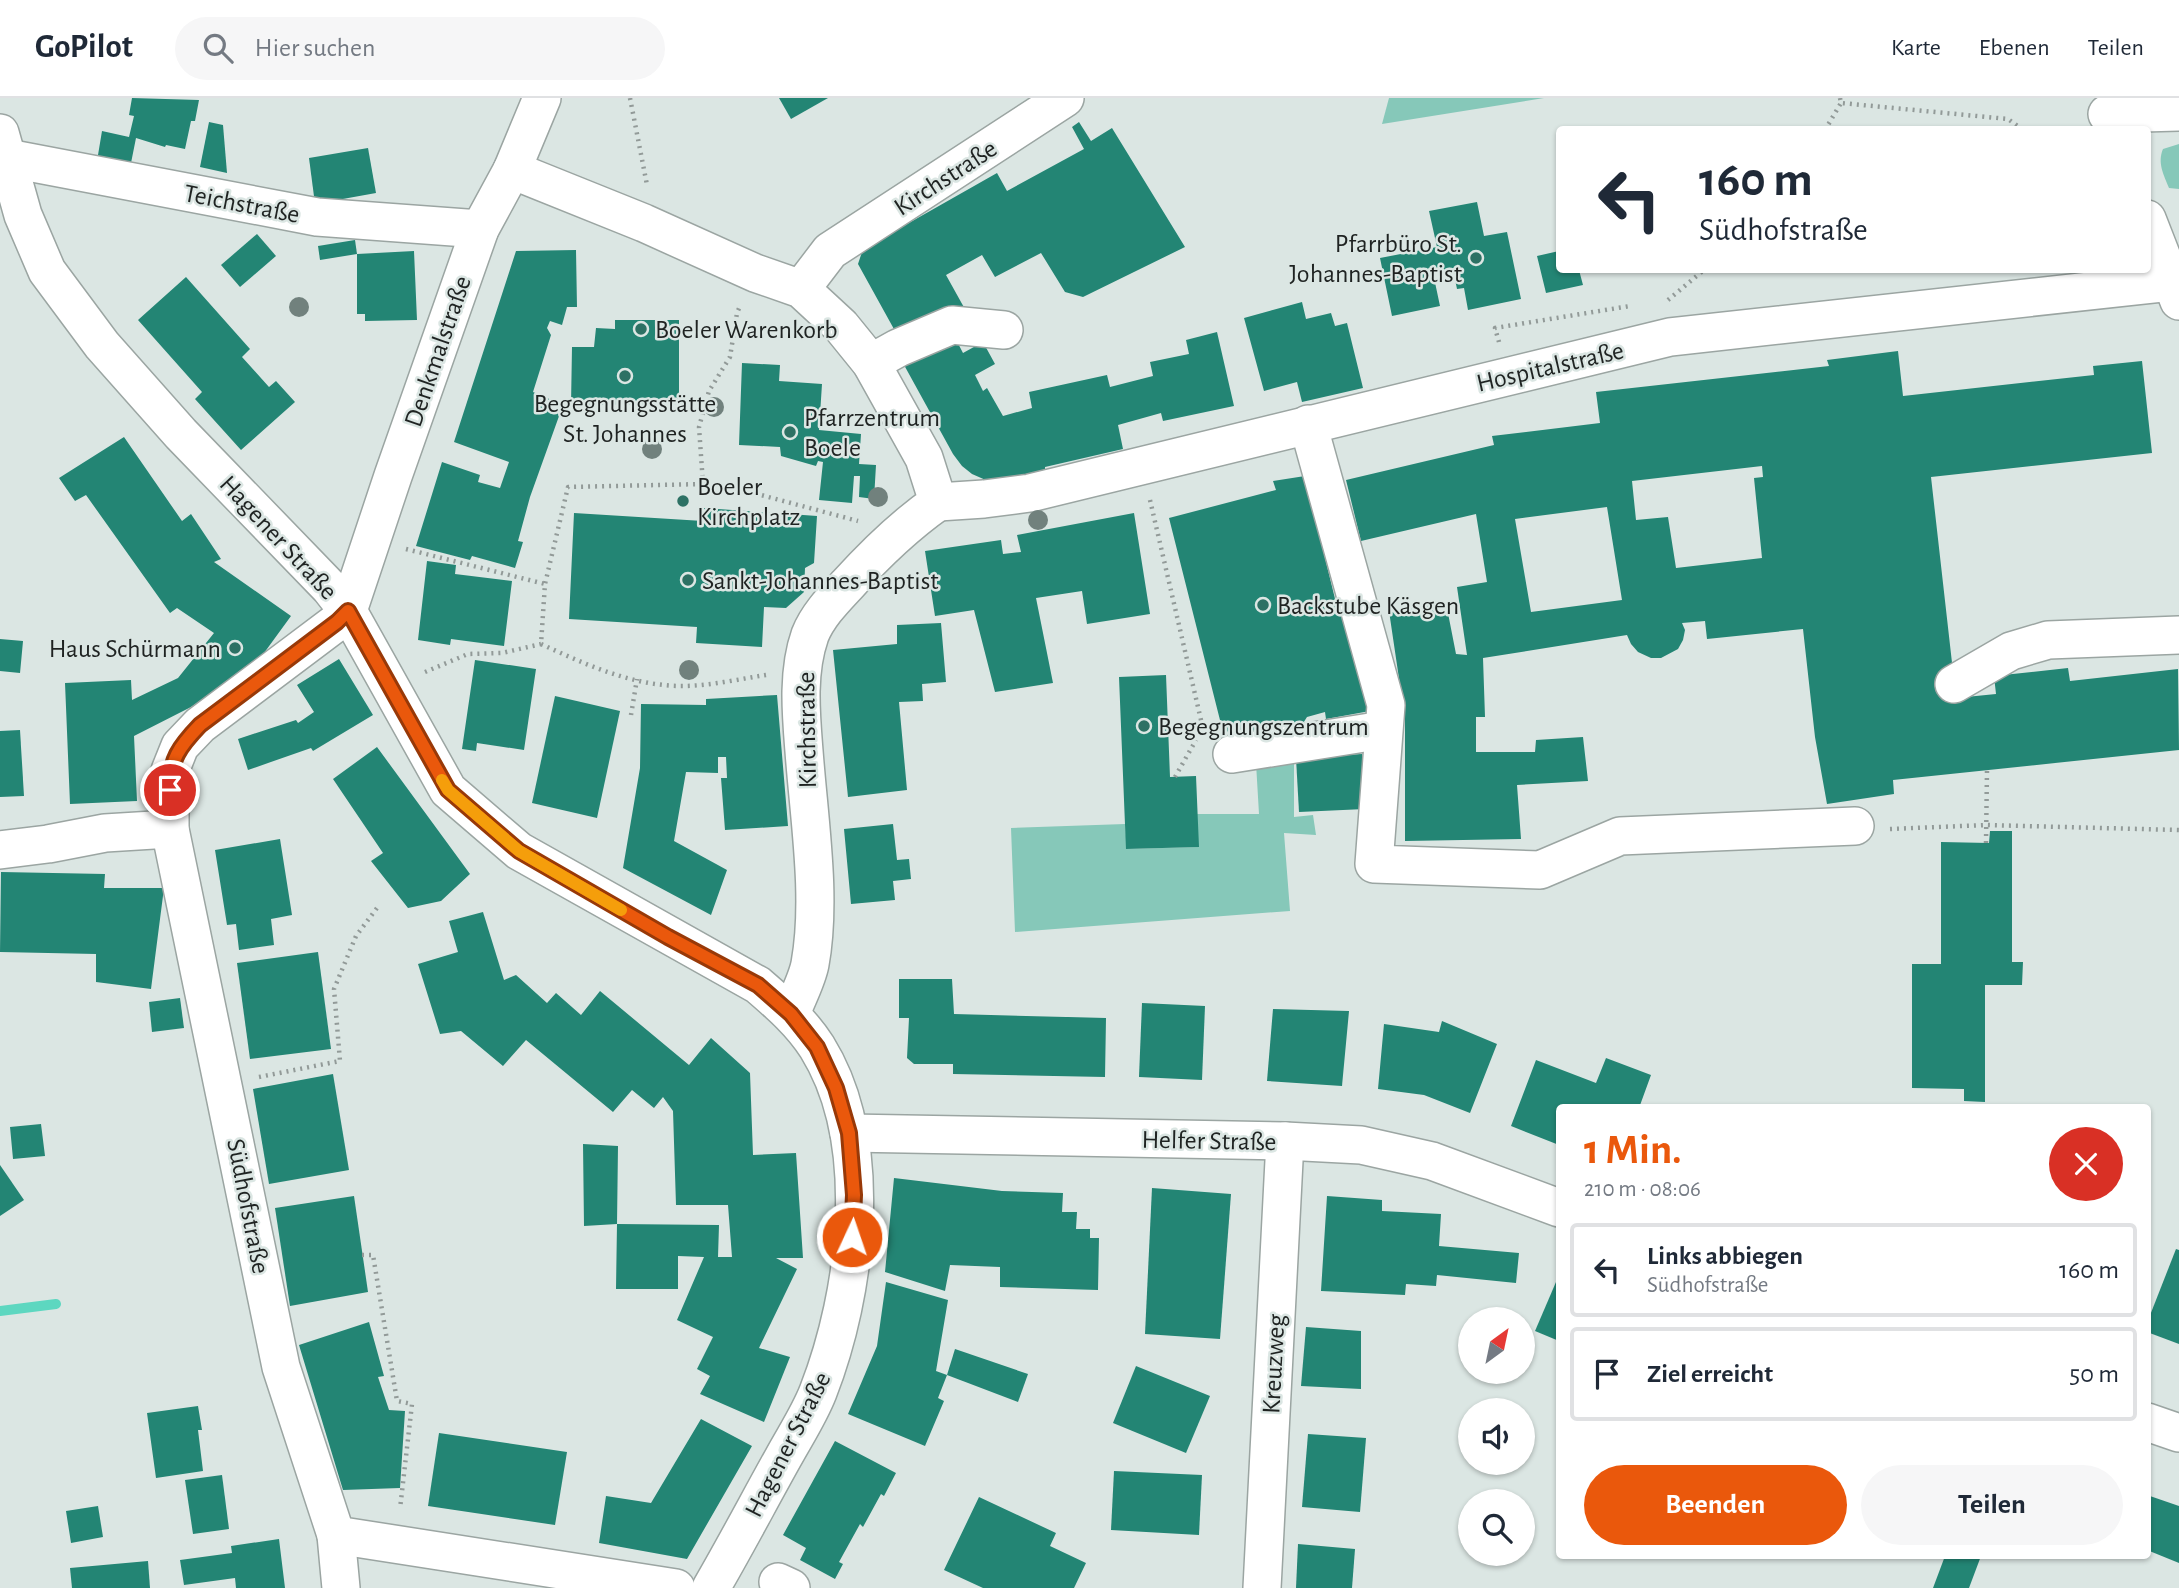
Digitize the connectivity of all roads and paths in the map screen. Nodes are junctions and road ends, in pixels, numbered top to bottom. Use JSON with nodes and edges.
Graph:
{"nodes":[{"id":1,"x":542,"y":98,"type":"edge"},
{"id":2,"x":630,"y":98,"type":"edge"},
{"id":3,"x":1065,"y":98,"type":"edge"},
{"id":4,"x":1840,"y":100,"type":"edge"},
{"id":5,"x":2179,"y":112,"type":"edge"},
{"id":6,"x":2106,"y":114,"type":"edge"},
{"id":7,"x":1827,"y":126,"type":"edge"},
{"id":8,"x":2018,"y":126,"type":"edge"},
{"id":9,"x":3,"y":145,"type":"edge"},
{"id":10,"x":512,"y":170,"type":"junction"},
{"id":11,"x":644,"y":223,"type":"junction"},
{"id":12,"x":480,"y":229,"type":"junction"},
{"id":13,"x":2151,"y":229,"type":"edge"},
{"id":14,"x":1700,"y":273,"type":"edge"},
{"id":15,"x":800,"y":289,"type":"junction"},
{"id":16,"x":2175,"y":292,"type":"edge"},
{"id":17,"x":1668,"y":300,"type":"dead end"},
{"id":18,"x":737,"y":313,"type":"dead end"},
{"id":19,"x":1004,"y":330,"type":"dead end"},
{"id":20,"x":872,"y":363,"type":"junction"},
{"id":21,"x":1308,"y":424,"type":"junction"},
{"id":22,"x":703,"y":484,"type":"junction"},
{"id":23,"x":938,"y":502,"type":"junction"},
{"id":24,"x":1155,"y":520,"type":"dead end"},
{"id":25,"x":869,"y":524,"type":"dead end"},
{"id":26,"x":372,"y":539,"type":"junction"},
{"id":27,"x":545,"y":584,"type":"junction"},
{"id":28,"x":348,"y":611,"type":"junction"},
{"id":29,"x":2179,"y":635,"type":"edge"},
{"id":30,"x":541,"y":644,"type":"junction"},
{"id":31,"x":802,"y":673,"type":"junction"},
{"id":32,"x":636,"y":679,"type":"junction"},
{"id":33,"x":1954,"y":684,"type":"dead end"},
{"id":34,"x":391,"y":687,"type":"junction"},
{"id":35,"x":631,"y":715,"type":"dead end"},
{"id":36,"x":1202,"y":730,"type":"junction"},
{"id":37,"x":1383,"y":730,"type":"junction"},
{"id":38,"x":1232,"y":754,"type":"joint"},
{"id":39,"x":1987,"y":770,"type":"dead end"},
{"id":40,"x":1175,"y":777,"type":"dead end"},
{"id":41,"x":1986,"y":825,"type":"junction"},
{"id":42,"x":1854,"y":826,"type":"joint"},
{"id":43,"x":170,"y":829,"type":"junction"},
{"id":44,"x":2179,"y":830,"type":"edge"},
{"id":45,"x":1986,"y":843,"type":"dead end"},
{"id":46,"x":0,"y":850,"type":"edge"},
{"id":47,"x":377,"y":908,"type":"dead end"},
{"id":48,"x":791,"y":1014,"type":"junction"},
{"id":49,"x":224,"y":1084,"type":"junction"},
{"id":50,"x":849,"y":1133,"type":"junction"},
{"id":51,"x":1285,"y":1141,"type":"junction"},
{"id":52,"x":1556,"y":1207,"type":"edge"},
{"id":53,"x":362,"y":1255,"type":"dead end"},
{"id":54,"x":2151,"y":1423,"type":"edge"},
{"id":55,"x":2179,"y":1433,"type":"edge"},
{"id":56,"x":336,"y":1535,"type":"junction"},
{"id":57,"x":396,"y":1544,"type":"junction"},
{"id":58,"x":341,"y":1588,"type":"edge"},
{"id":59,"x":676,"y":1588,"type":"edge"},
{"id":60,"x":711,"y":1588,"type":"edge"},
{"id":61,"x":1262,"y":1588,"type":"edge"}],
"edges":[{"from":1,"to":10,"type":"street","name":"Denkmalstraße"},
{"from":2,"to":11,"type":"path"},
{"from":3,"to":15,"type":"street","name":"Kirchstraße"},
{"from":4,"to":7,"type":"path"},
{"from":4,"to":8,"type":"path"},
{"from":5,"to":6,"type":"street"},
{"from":9,"to":12,"type":"street","name":"Teichstraße"},
{"from":9,"to":28,"type":"street","name":"Hagener Straße"},
{"from":10,"to":11,"type":"street"},
{"from":10,"to":12,"type":"street","name":"Denkmalstraße"},
{"from":11,"to":15,"type":"street"},
{"from":12,"to":26,"type":"street","name":"Denkmalstraße"},
{"from":13,"to":16,"type":"street"},
{"from":14,"to":17,"type":"path"},
{"from":15,"to":20,"type":"street"},
{"from":16,"to":21,"type":"street","name":"Hospitalstraße"},
{"from":18,"to":22,"type":"path"},
{"from":19,"to":20,"type":"street"},
{"from":20,"to":23,"type":"street"},
{"from":21,"to":23,"type":"street","name":"Hospitalstraße"},
{"from":21,"to":37,"type":"street"},
{"from":22,"to":25,"type":"path"},
{"from":22,"to":27,"type":"path"},
{"from":23,"to":31,"type":"street","name":"Kirchstraße"},
{"from":24,"to":36,"type":"path"},
{"from":26,"to":27,"type":"path"},
{"from":26,"to":28,"type":"street","name":"Denkmalstraße"},
{"from":27,"to":30,"type":"path"},
{"from":28,"to":34,"type":"street","name":"Hagener Straße"},
{"from":28,"to":43,"type":"street","name":"Südhofstraße"},
{"from":29,"to":33,"type":"street"},
{"from":30,"to":32,"type":"path"},
{"from":30,"to":34,"type":"path"},
{"from":31,"to":32,"type":"path"},
{"from":31,"to":48,"type":"street","name":"Kirchstraße"},
{"from":32,"to":35,"type":"path"},
{"from":34,"to":48,"type":"street","name":"Hagener Straße"},
{"from":36,"to":38,"type":"path"},
{"from":36,"to":40,"type":"path"},
{"from":37,"to":38,"type":"street"},
{"from":37,"to":42,"type":"street"},
{"from":39,"to":41,"type":"path"},
{"from":41,"to":42,"type":"path"},
{"from":41,"to":44,"type":"path"},
{"from":41,"to":45,"type":"path"},
{"from":43,"to":46,"type":"street"},
{"from":43,"to":49,"type":"street","name":"Südhofstraße"},
{"from":47,"to":49,"type":"path"},
{"from":48,"to":50,"type":"street","name":"Hagener Straße"},
{"from":49,"to":56,"type":"street","name":"Südhofstraße"},
{"from":50,"to":51,"type":"street","name":"Helfer Straße"},
{"from":50,"to":60,"type":"street","name":"Hagener Straße"},
{"from":51,"to":52,"type":"street","name":"Helfer Straße"},
{"from":51,"to":61,"type":"street","name":"Kreuzweg"},
{"from":53,"to":57,"type":"path"},
{"from":54,"to":55,"type":"street"},
{"from":56,"to":57,"type":"street"},
{"from":56,"to":58,"type":"street","name":"Südhofstraße"},
{"from":57,"to":59,"type":"street"}]}
